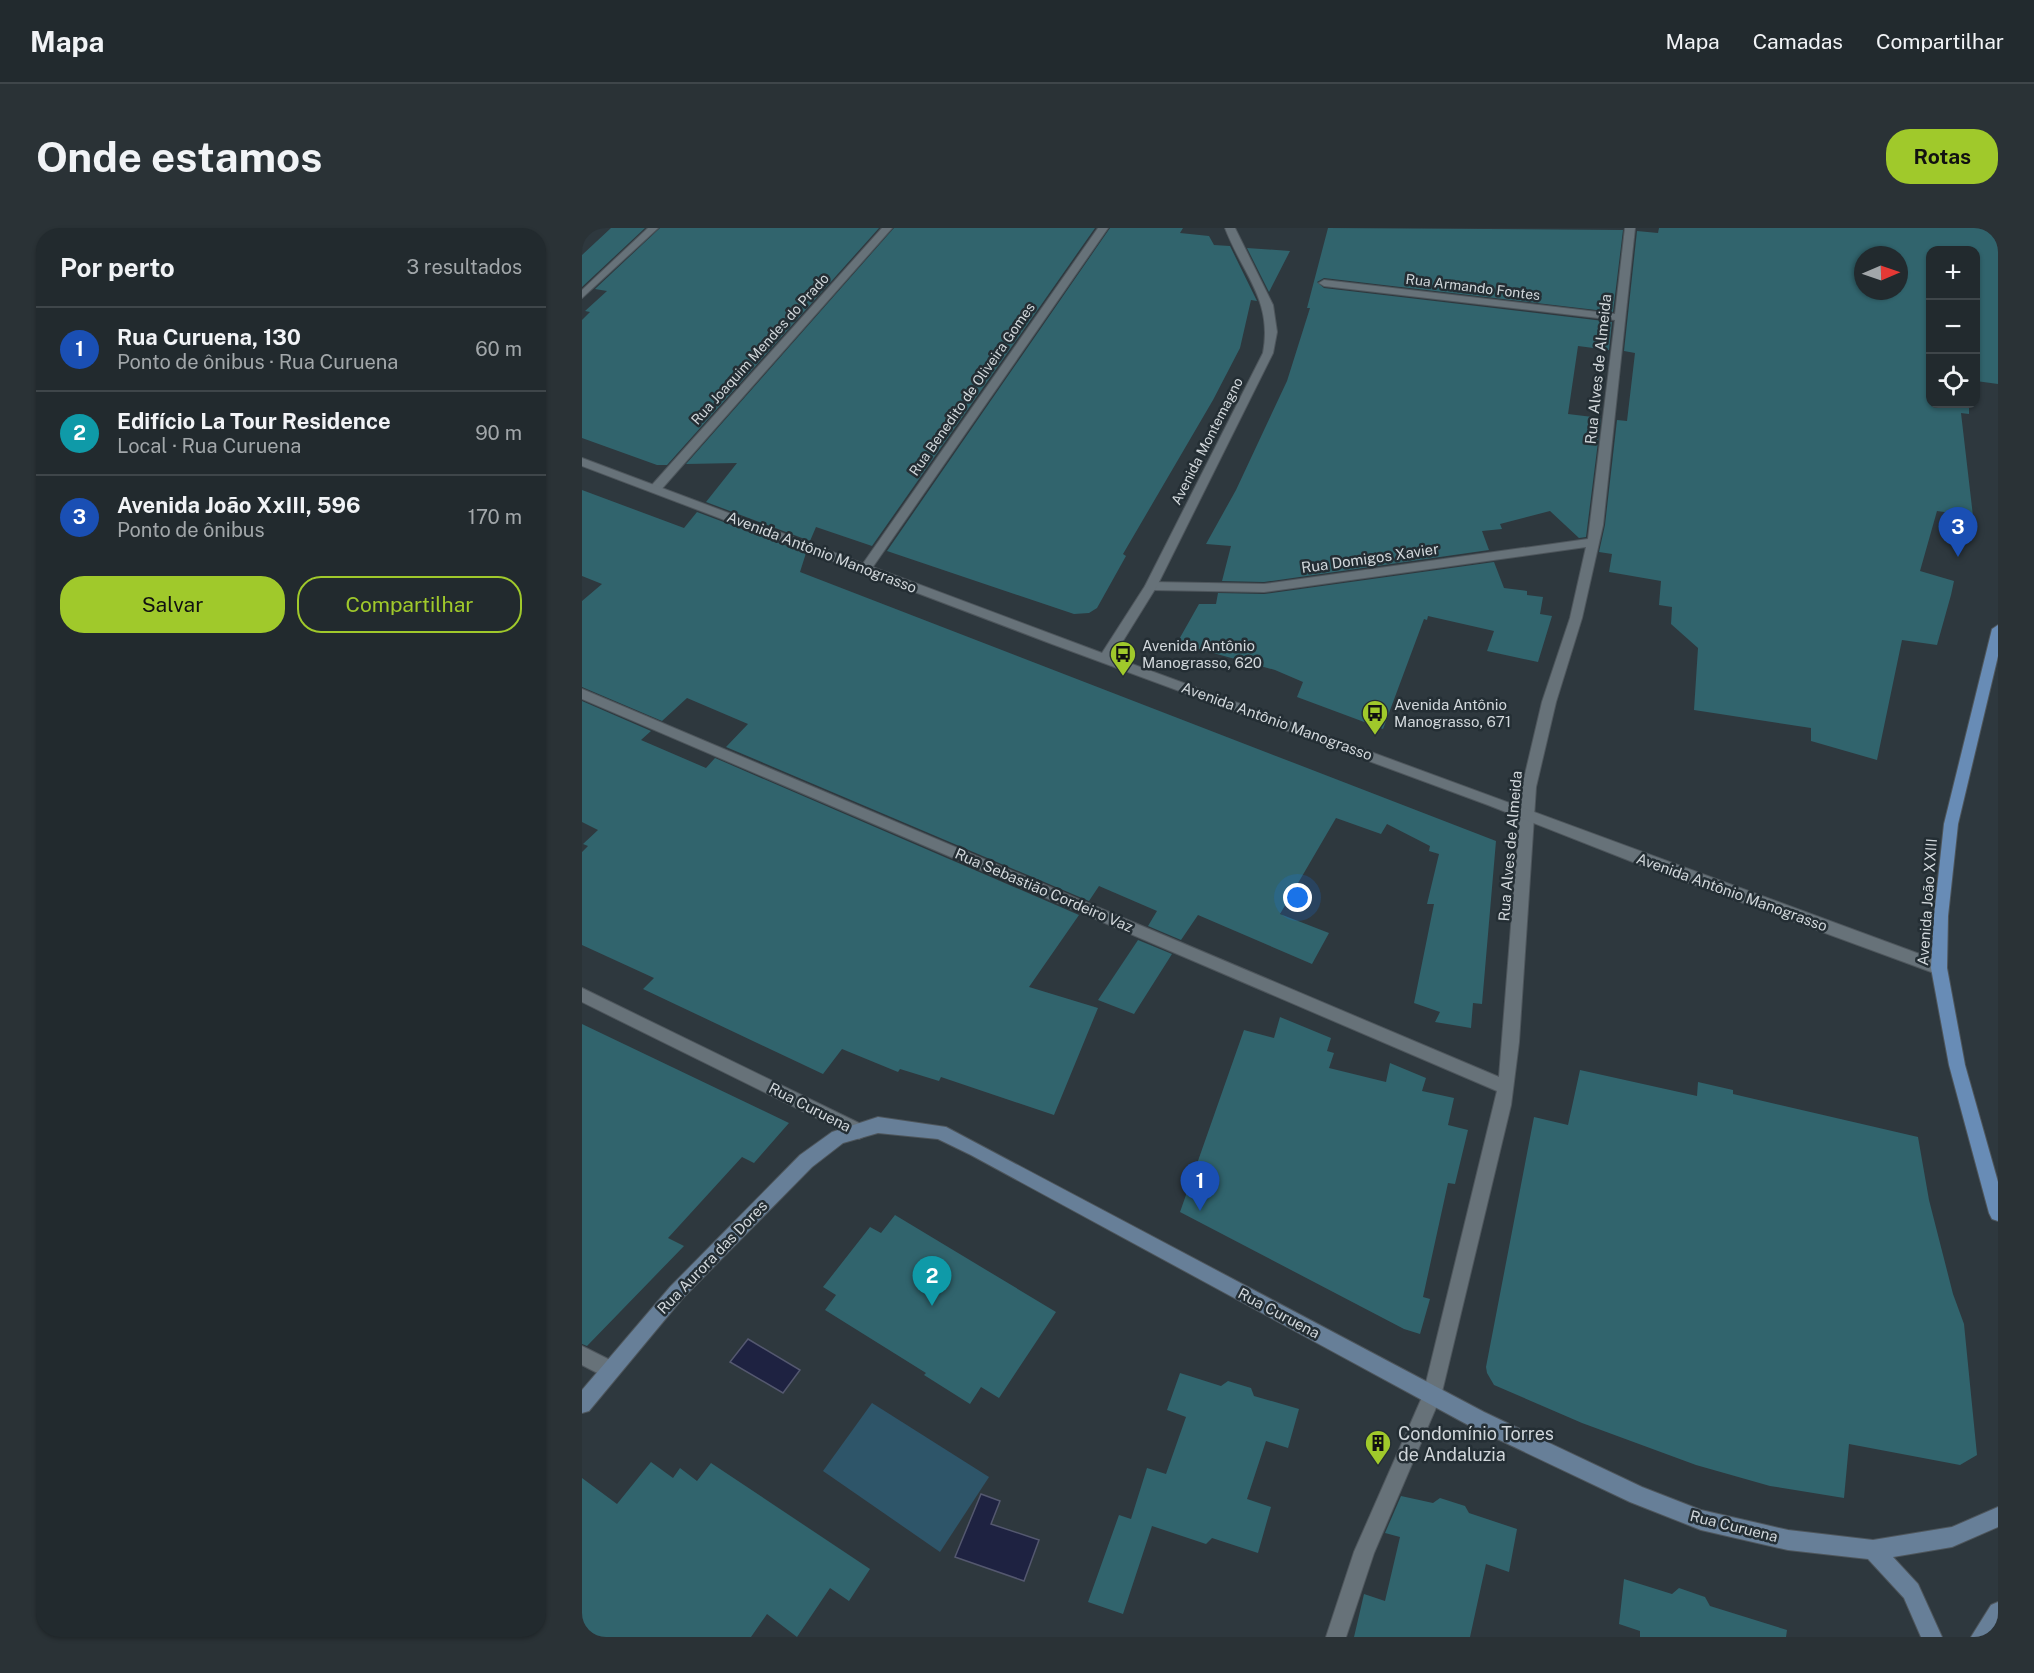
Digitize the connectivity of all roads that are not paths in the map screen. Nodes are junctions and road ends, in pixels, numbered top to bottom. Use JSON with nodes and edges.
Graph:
{"nodes":[{"id":1,"x":653,"y":228,"type":"edge"},
{"id":2,"x":887,"y":228,"type":"edge"},
{"id":3,"x":1103,"y":228,"type":"edge"},
{"id":4,"x":1230,"y":228,"type":"edge"},
{"id":5,"x":1630,"y":228,"type":"edge"},
{"id":6,"x":1323,"y":283,"type":"dead end"},
{"id":7,"x":582,"y":296,"type":"edge"},
{"id":8,"x":1620,"y":318,"type":"junction"},
{"id":9,"x":582,"y":462,"type":"edge"},
{"id":10,"x":655,"y":489,"type":"junction"},
{"id":11,"x":1593,"y":542,"type":"junction"},
{"id":12,"x":866,"y":568,"type":"junction"},
{"id":13,"x":1151,"y":586,"type":"junction"},
{"id":14,"x":1998,"y":629,"type":"edge"},
{"id":15,"x":1106,"y":658,"type":"junction"},
{"id":16,"x":582,"y":694,"type":"edge"},
{"id":17,"x":1527,"y":814,"type":"junction"},
{"id":18,"x":1939,"y":968,"type":"junction"},
{"id":19,"x":582,"y":995,"type":"edge"},
{"id":20,"x":1505,"y":1086,"type":"junction"},
{"id":21,"x":859,"y":1131,"type":"junction"},
{"id":22,"x":1998,"y":1213,"type":"edge"},
{"id":23,"x":582,"y":1355,"type":"edge"},
{"id":24,"x":609,"y":1370,"type":"junction"},
{"id":25,"x":1432,"y":1396,"type":"junction"},
{"id":26,"x":582,"y":1404,"type":"edge"},
{"id":27,"x":1998,"y":1517,"type":"edge"},
{"id":28,"x":1873,"y":1550,"type":"junction"},
{"id":29,"x":1998,"y":1612,"type":"edge"},
{"id":30,"x":1336,"y":1637,"type":"edge"},
{"id":31,"x":1932,"y":1637,"type":"edge"},
{"id":32,"x":1981,"y":1637,"type":"edge"}],
"edges":[{"from":1,"to":7,"type":"street"},
{"from":2,"to":10,"type":"street","name":"Rua Joaquim Mendes do Prado"},
{"from":3,"to":12,"type":"street","name":"Rua Benedito de Oliveira Gomes"},
{"from":4,"to":13,"type":"street","name":"Avenida Montemagno"},
{"from":5,"to":8,"type":"street","name":"Rua Alves de Almeida"},
{"from":6,"to":8,"type":"street","name":"Rua Armando Fontes"},
{"from":8,"to":11,"type":"street","name":"Rua Alves de Almeida"},
{"from":9,"to":10,"type":"street","name":"Avenida Antônio Manograsso"},
{"from":10,"to":12,"type":"street","name":"Avenida Antônio Manograsso"},
{"from":11,"to":13,"type":"street","name":"Rua Domigos Xavier"},
{"from":11,"to":17,"type":"street","name":"Rua Alves de Almeida"},
{"from":12,"to":15,"type":"street","name":"Avenida Antônio Manograsso"},
{"from":13,"to":15,"type":"street","name":"Avenida Montemagno"},
{"from":14,"to":18,"type":"main road","name":"Avenida João XXIII"},
{"from":15,"to":17,"type":"street","name":"Avenida Antônio Manograsso"},
{"from":16,"to":20,"type":"street","name":"Rua Sebastião Cordeiro Vaz"},
{"from":17,"to":18,"type":"street","name":"Avenida Antônio Manograsso"},
{"from":17,"to":20,"type":"street","name":"Rua Alves de Almeida"},
{"from":18,"to":22,"type":"main road","name":"Avenida João XXIII"},
{"from":19,"to":21,"type":"street","name":"Rua Curuena"},
{"from":20,"to":25,"type":"street","name":"Rua Alves de Almeida"},
{"from":21,"to":24,"type":"main road","name":"Rua Aurora das Dores"},
{"from":21,"to":25,"type":"main road","name":"Rua Curuena"},
{"from":23,"to":24,"type":"street"},
{"from":24,"to":26,"type":"main road","name":"Rua Aurora das Dores"},
{"from":25,"to":28,"type":"main road","name":"Rua Curuena"},
{"from":25,"to":30,"type":"street","name":"Rua Alves de Almeida"},
{"from":27,"to":28,"type":"main road","name":"Rua Curuena"},
{"from":28,"to":31,"type":"main road"},
{"from":29,"to":32,"type":"main road"}]}
